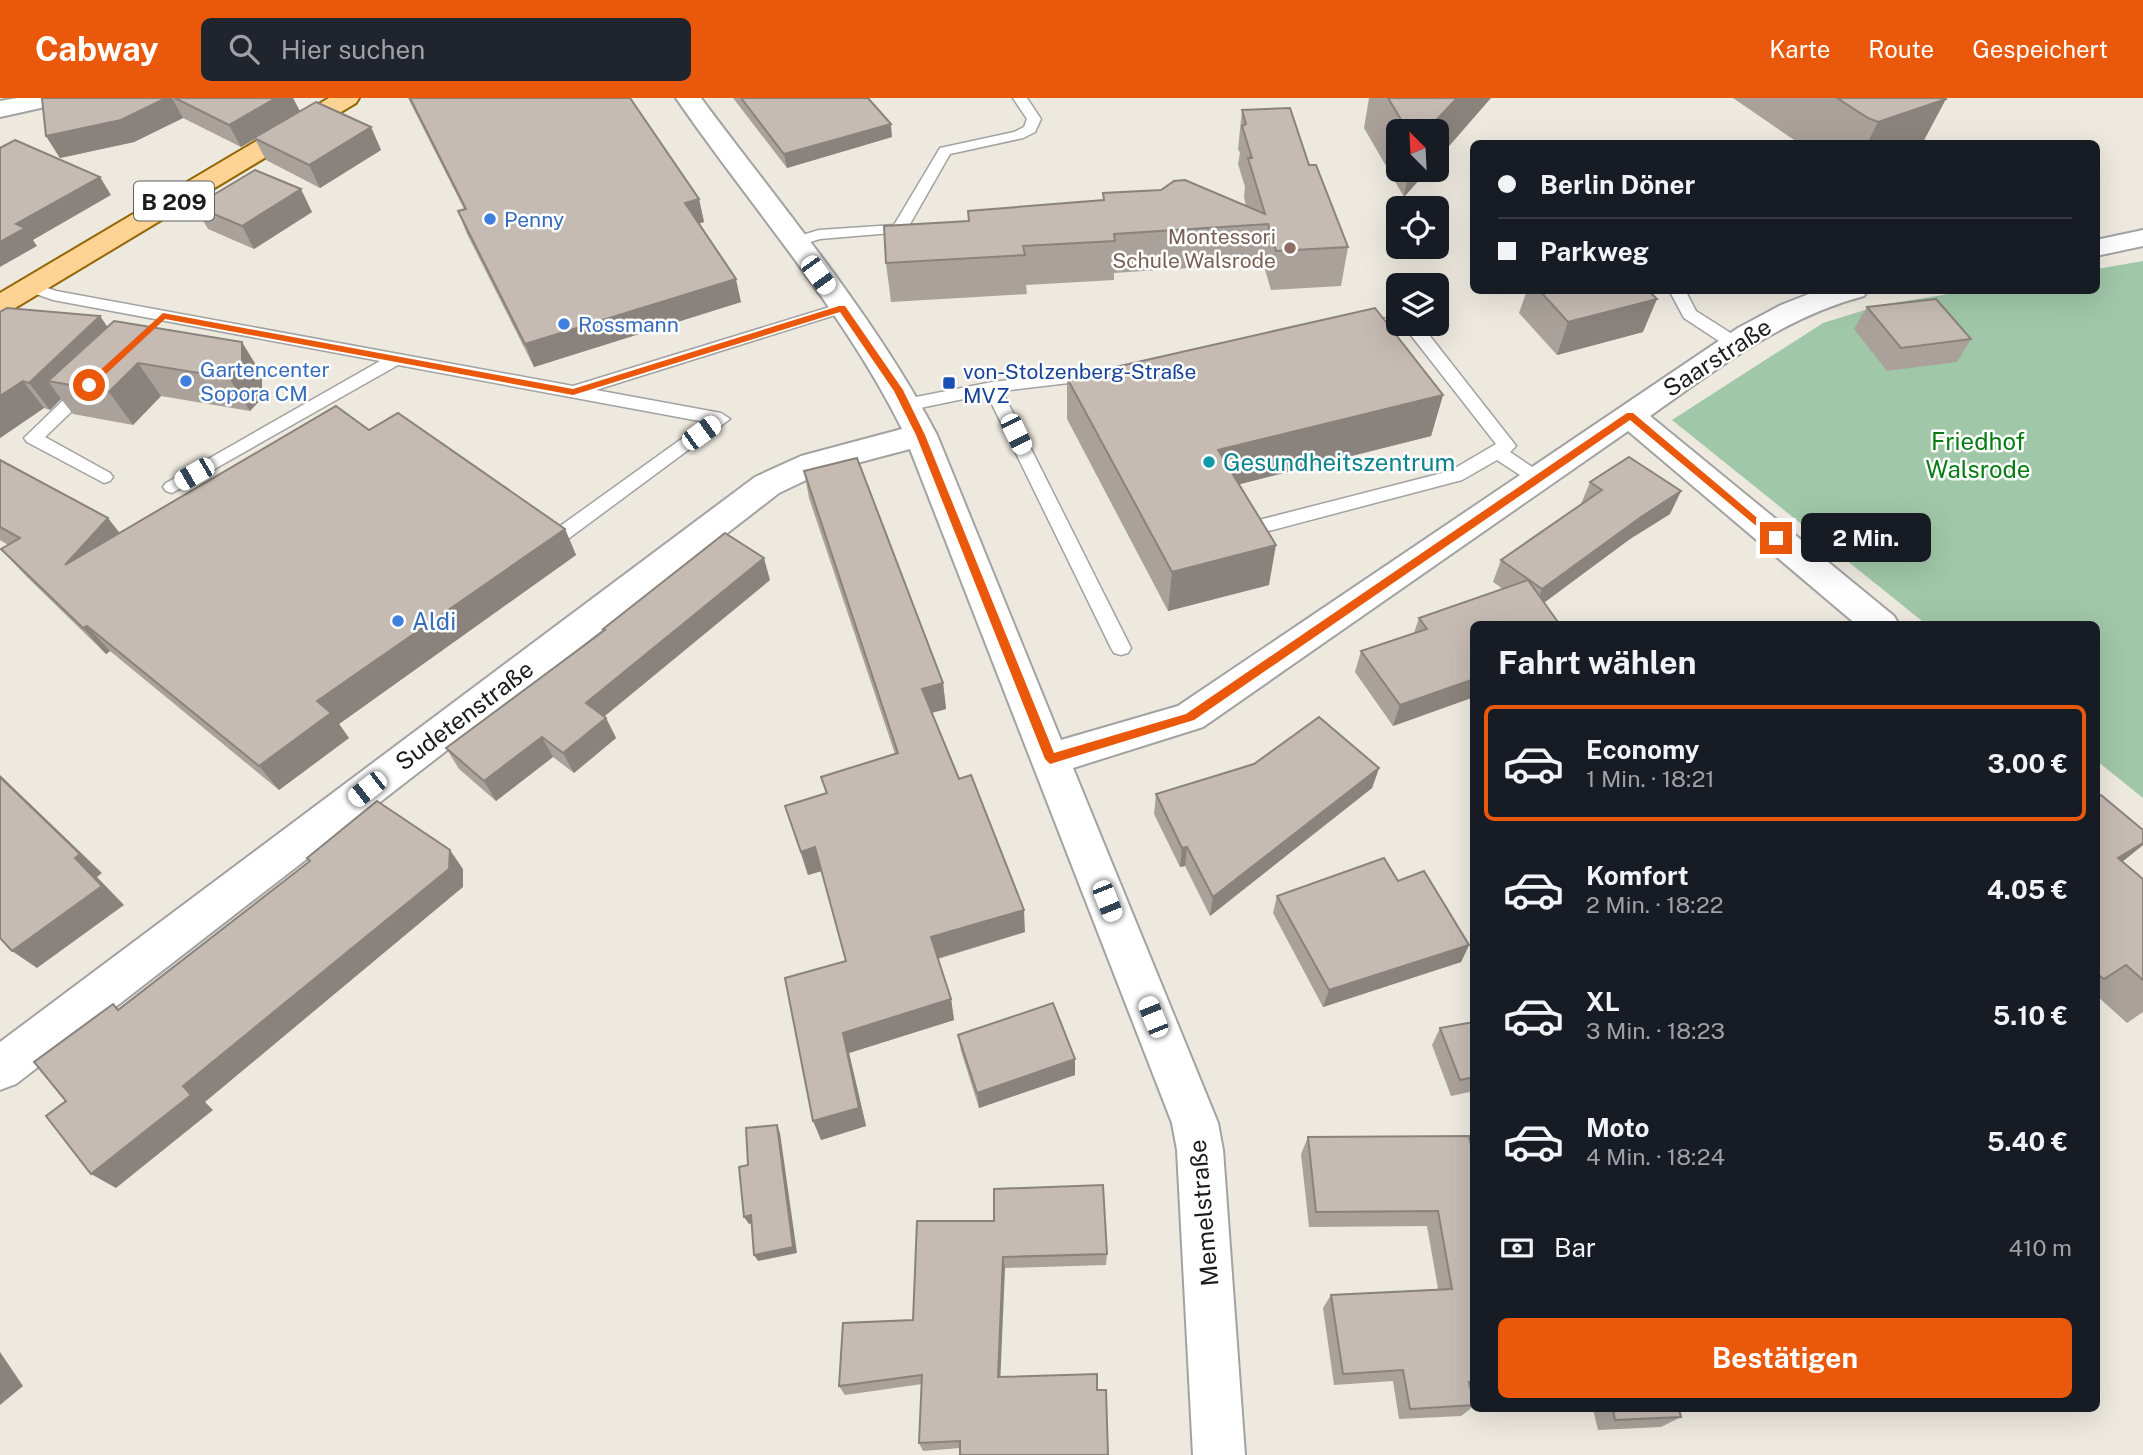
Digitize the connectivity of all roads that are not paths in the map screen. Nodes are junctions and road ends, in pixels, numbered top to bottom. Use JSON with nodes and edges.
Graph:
{"nodes":[{"id":1,"x":54,"y":98,"type":"edge"},
{"id":2,"x":348,"y":98,"type":"edge"},
{"id":3,"x":688,"y":98,"type":"edge"},
{"id":4,"x":1020,"y":98,"type":"edge"},
{"id":5,"x":0,"y":109,"type":"edge"},
{"id":6,"x":928,"y":227,"type":"edge"},
{"id":7,"x":900,"y":228,"type":"junction"},
{"id":8,"x":2143,"y":237,"type":"edge"},
{"id":9,"x":794,"y":242,"type":"junction"},
{"id":10,"x":2100,"y":247,"type":"edge"},
{"id":11,"x":31,"y":287,"type":"junction"},
{"id":12,"x":1679,"y":294,"type":"edge"},
{"id":13,"x":1840,"y":294,"type":"edge"},
{"id":14,"x":0,"y":305,"type":"edge"},
{"id":15,"x":842,"y":308,"type":"junction"},
{"id":16,"x":163,"y":316,"type":"junction"},
{"id":17,"x":1338,"y":330,"type":"edge"},
{"id":18,"x":144,"y":333,"type":"edge"},
{"id":19,"x":1734,"y":343,"type":"junction"},
{"id":20,"x":397,"y":359,"type":"junction"},
{"id":21,"x":1112,"y":374,"type":"edge"},
{"id":22,"x":98,"y":376,"type":"edge"},
{"id":23,"x":992,"y":387,"type":"junction"},
{"id":24,"x":573,"y":392,"type":"junction"},
{"id":25,"x":1630,"y":416,"type":"junction"},
{"id":26,"x":913,"y":420,"type":"junction"},
{"id":27,"x":1497,"y":451,"type":"junction"},
{"id":28,"x":104,"y":477,"type":"dead end"},
{"id":29,"x":1538,"y":479,"type":"junction"},
{"id":30,"x":172,"y":487,"type":"dead end"},
{"id":31,"x":1261,"y":526,"type":"edge"},
{"id":32,"x":562,"y":534,"type":"edge"},
{"id":33,"x":1876,"y":621,"type":"edge"},
{"id":34,"x":1121,"y":648,"type":"dead end"},
{"id":35,"x":1050,"y":759,"type":"junction"},
{"id":36,"x":0,"y":1069,"type":"edge"},
{"id":37,"x":1219,"y":1455,"type":"edge"}],
"edges":[{"from":1,"to":5,"type":"street"},
{"from":2,"to":11,"type":"main road","number":"B 209"},
{"from":3,"to":9,"type":"street","name":"Memelstraße"},
{"from":4,"to":7,"type":"lane"},
{"from":6,"to":7,"type":"lane"},
{"from":7,"to":9,"type":"lane"},
{"from":8,"to":10,"type":"street"},
{"from":9,"to":15,"type":"street","name":"Memelstraße"},
{"from":11,"to":14,"type":"main road","number":"B 209"},
{"from":11,"to":16,"type":"lane"},
{"from":12,"to":19,"type":"lane"},
{"from":13,"to":19,"type":"street","name":"Saarstraße"},
{"from":15,"to":24,"type":"lane"},
{"from":15,"to":26,"type":"street","name":"Memelstraße"},
{"from":16,"to":18,"type":"lane"},
{"from":16,"to":20,"type":"lane"},
{"from":17,"to":27,"type":"lane"},
{"from":19,"to":25,"type":"street","name":"Saarstraße"},
{"from":20,"to":24,"type":"lane"},
{"from":20,"to":30,"type":"lane"},
{"from":21,"to":23,"type":"lane"},
{"from":22,"to":28,"type":"lane"},
{"from":23,"to":26,"type":"lane"},
{"from":23,"to":34,"type":"lane"},
{"from":24,"to":32,"type":"lane"},
{"from":25,"to":29,"type":"street","name":"Saarstraße"},
{"from":25,"to":33,"type":"street"},
{"from":26,"to":35,"type":"street","name":"Memelstraße"},
{"from":26,"to":36,"type":"street","name":"Sudetenstraße"},
{"from":27,"to":29,"type":"lane"},
{"from":27,"to":31,"type":"lane"},
{"from":29,"to":35,"type":"street","name":"Saarstraße"},
{"from":35,"to":37,"type":"street","name":"Memelstraße"}]}
